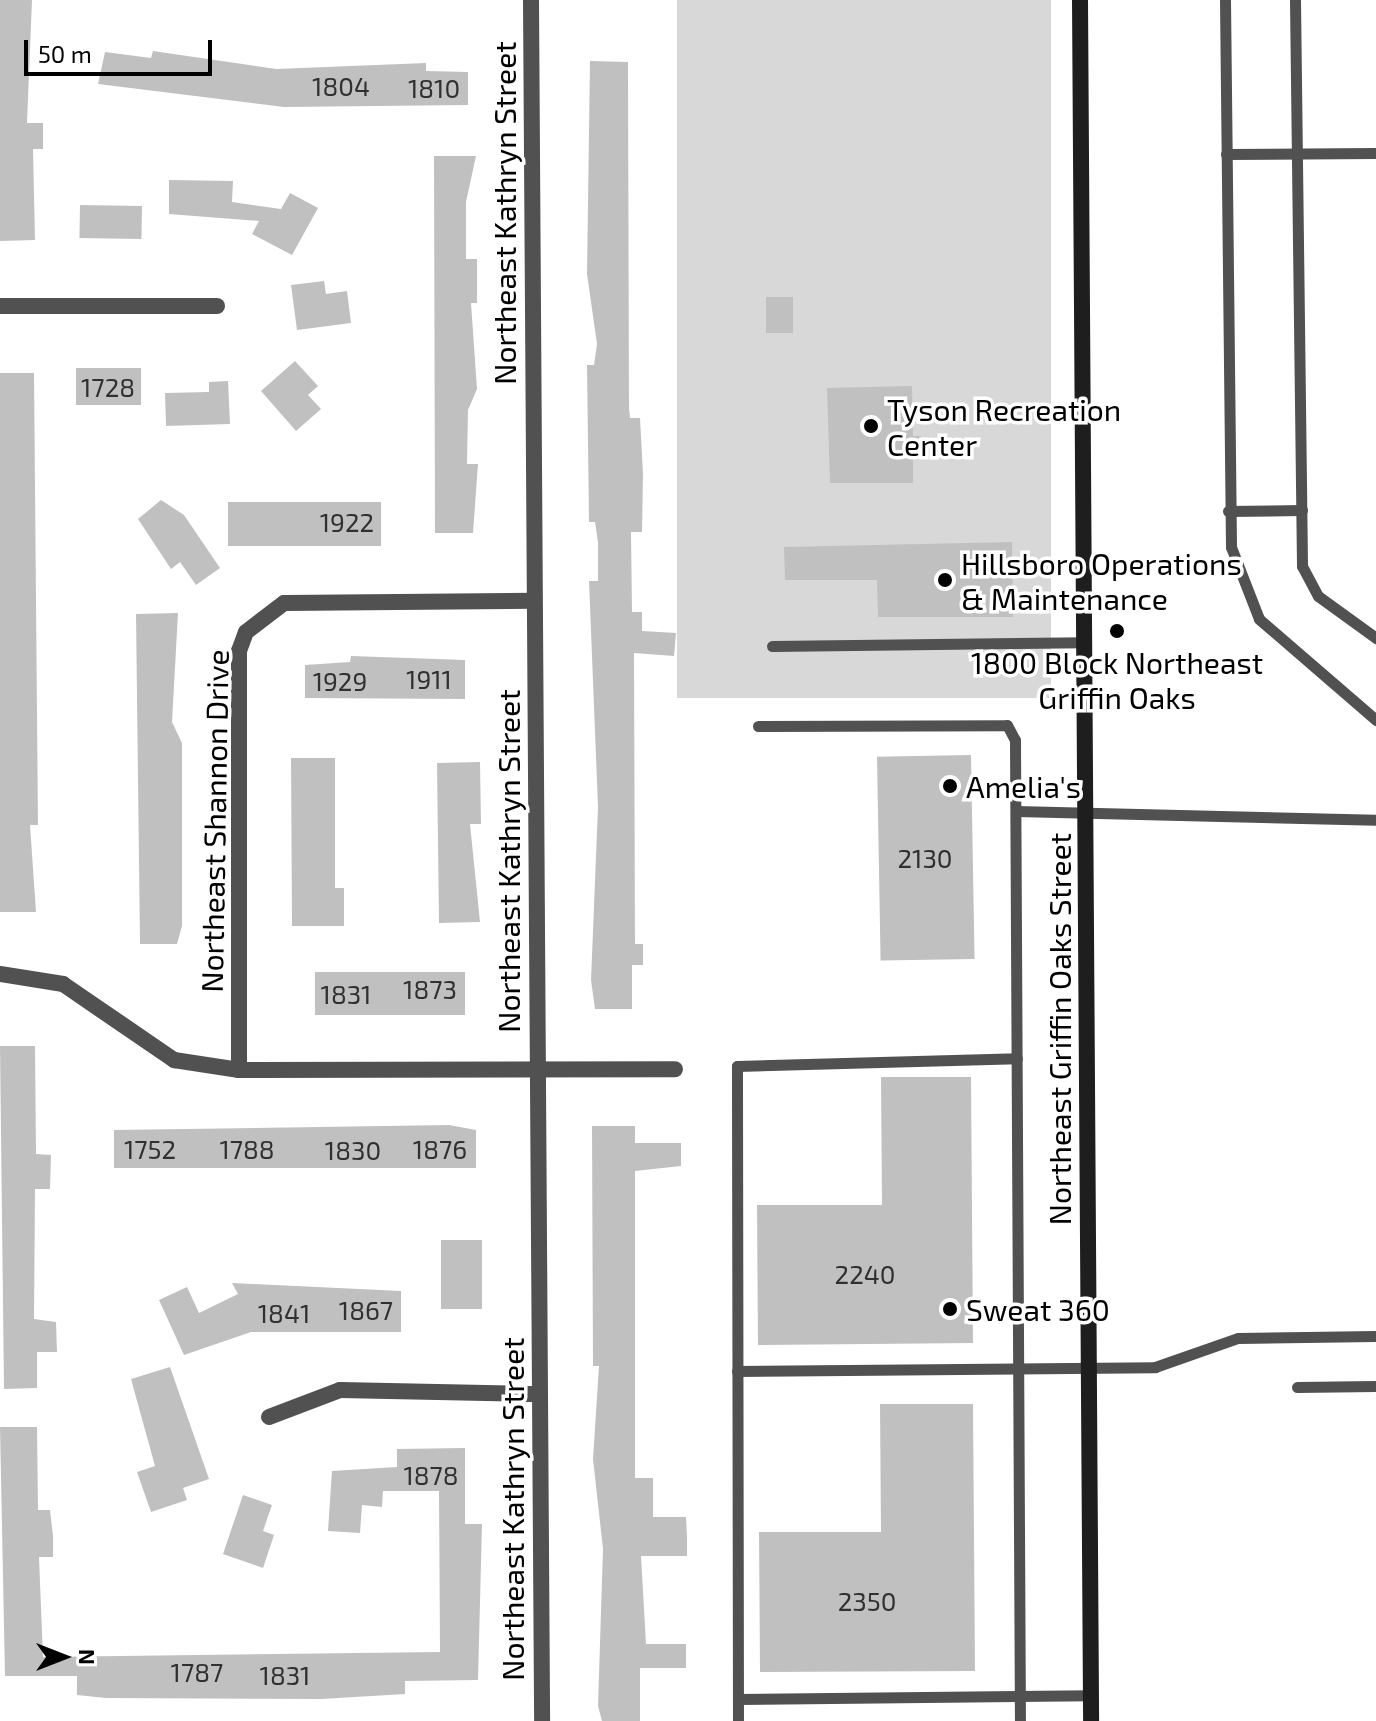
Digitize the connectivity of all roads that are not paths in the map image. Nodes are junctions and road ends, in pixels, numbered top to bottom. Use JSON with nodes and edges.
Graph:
{"nodes":[{"id":1,"x":531,"y":0,"type":"edge"},
{"id":2,"x":1080,"y":0,"type":"edge"},
{"id":3,"x":1225,"y":0,"type":"edge"},
{"id":4,"x":1295,"y":0,"type":"edge"},
{"id":5,"x":1376,"y":153,"type":"edge"},
{"id":6,"x":1226,"y":154,"type":"junction"},
{"id":7,"x":1297,"y":154,"type":"junction"},
{"id":8,"x":0,"y":306,"type":"edge"},
{"id":9,"x":217,"y":306,"type":"dead end"},
{"id":10,"x":1302,"y":510,"type":"junction"},
{"id":11,"x":1228,"y":511,"type":"junction"},
{"id":12,"x":534,"y":601,"type":"junction"},
{"id":13,"x":1376,"y":638,"type":"edge"},
{"id":14,"x":1085,"y":642,"type":"junction"},
{"id":15,"x":772,"y":646,"type":"dead end"},
{"id":16,"x":1376,"y":720,"type":"edge"},
{"id":17,"x":758,"y":726,"type":"dead end"},
{"id":18,"x":1086,"y":810,"type":"junction"},
{"id":19,"x":1016,"y":811,"type":"junction"},
{"id":20,"x":1376,"y":820,"type":"edge"},
{"id":21,"x":0,"y":974,"type":"edge"},
{"id":22,"x":1017,"y":1058,"type":"junction"},
{"id":23,"x":675,"y":1069,"type":"dead end"},
{"id":24,"x":239,"y":1070,"type":"junction"},
{"id":25,"x":538,"y":1070,"type":"junction"},
{"id":26,"x":1376,"y":1336,"type":"edge"},
{"id":27,"x":1088,"y":1366,"type":"junction"},
{"id":28,"x":1018,"y":1370,"type":"junction"},
{"id":29,"x":737,"y":1371,"type":"junction"},
{"id":30,"x":1376,"y":1386,"type":"edge"},
{"id":31,"x":1297,"y":1387,"type":"dead end"},
{"id":32,"x":539,"y":1394,"type":"junction"},
{"id":33,"x":269,"y":1417,"type":"dead end"},
{"id":34,"x":1091,"y":1695,"type":"junction"},
{"id":35,"x":1020,"y":1696,"type":"junction"},
{"id":36,"x":738,"y":1699,"type":"junction"},
{"id":37,"x":542,"y":1721,"type":"edge"},
{"id":38,"x":738,"y":1721,"type":"edge"},
{"id":39,"x":1020,"y":1721,"type":"edge"},
{"id":40,"x":1091,"y":1721,"type":"edge"}],
"edges":[{"from":1,"to":12,"type":"street","name":"Northeast Kathryn Street"},
{"from":2,"to":14,"type":"street","name":"Northeast Griffin Oaks Street"},
{"from":3,"to":6,"type":"lane"},
{"from":4,"to":7,"type":"lane"},
{"from":5,"to":7,"type":"lane"},
{"from":6,"to":7,"type":"lane"},
{"from":6,"to":11,"type":"lane"},
{"from":7,"to":10,"type":"lane"},
{"from":8,"to":9,"type":"street"},
{"from":10,"to":11,"type":"lane"},
{"from":10,"to":13,"type":"lane"},
{"from":11,"to":16,"type":"lane"},
{"from":12,"to":24,"type":"street","name":"Northeast Shannon Drive"},
{"from":12,"to":25,"type":"street","name":"Northeast Kathryn Street"},
{"from":14,"to":15,"type":"lane"},
{"from":14,"to":18,"type":"street","name":"Northeast Griffin Oaks Street"},
{"from":17,"to":19,"type":"lane"},
{"from":18,"to":19,"type":"lane"},
{"from":18,"to":20,"type":"lane"},
{"from":18,"to":27,"type":"street","name":"Northeast Griffin Oaks Street"},
{"from":19,"to":22,"type":"lane"},
{"from":21,"to":24,"type":"street"},
{"from":22,"to":28,"type":"lane"},
{"from":22,"to":29,"type":"lane"},
{"from":23,"to":25,"type":"street"},
{"from":24,"to":25,"type":"street"},
{"from":25,"to":32,"type":"street","name":"Northeast Kathryn Street"},
{"from":26,"to":27,"type":"lane"},
{"from":27,"to":28,"type":"lane"},
{"from":27,"to":34,"type":"street","name":"Northeast Griffin Oaks Street"},
{"from":28,"to":29,"type":"lane"},
{"from":28,"to":35,"type":"lane"},
{"from":29,"to":36,"type":"lane"},
{"from":30,"to":31,"type":"lane"},
{"from":32,"to":33,"type":"street"},
{"from":32,"to":37,"type":"street","name":"Northeast Kathryn Street"},
{"from":34,"to":35,"type":"lane"},
{"from":34,"to":40,"type":"street","name":"Northeast Griffin Oaks Street"},
{"from":35,"to":36,"type":"lane"},
{"from":35,"to":39,"type":"lane"},
{"from":36,"to":38,"type":"lane"}]}
